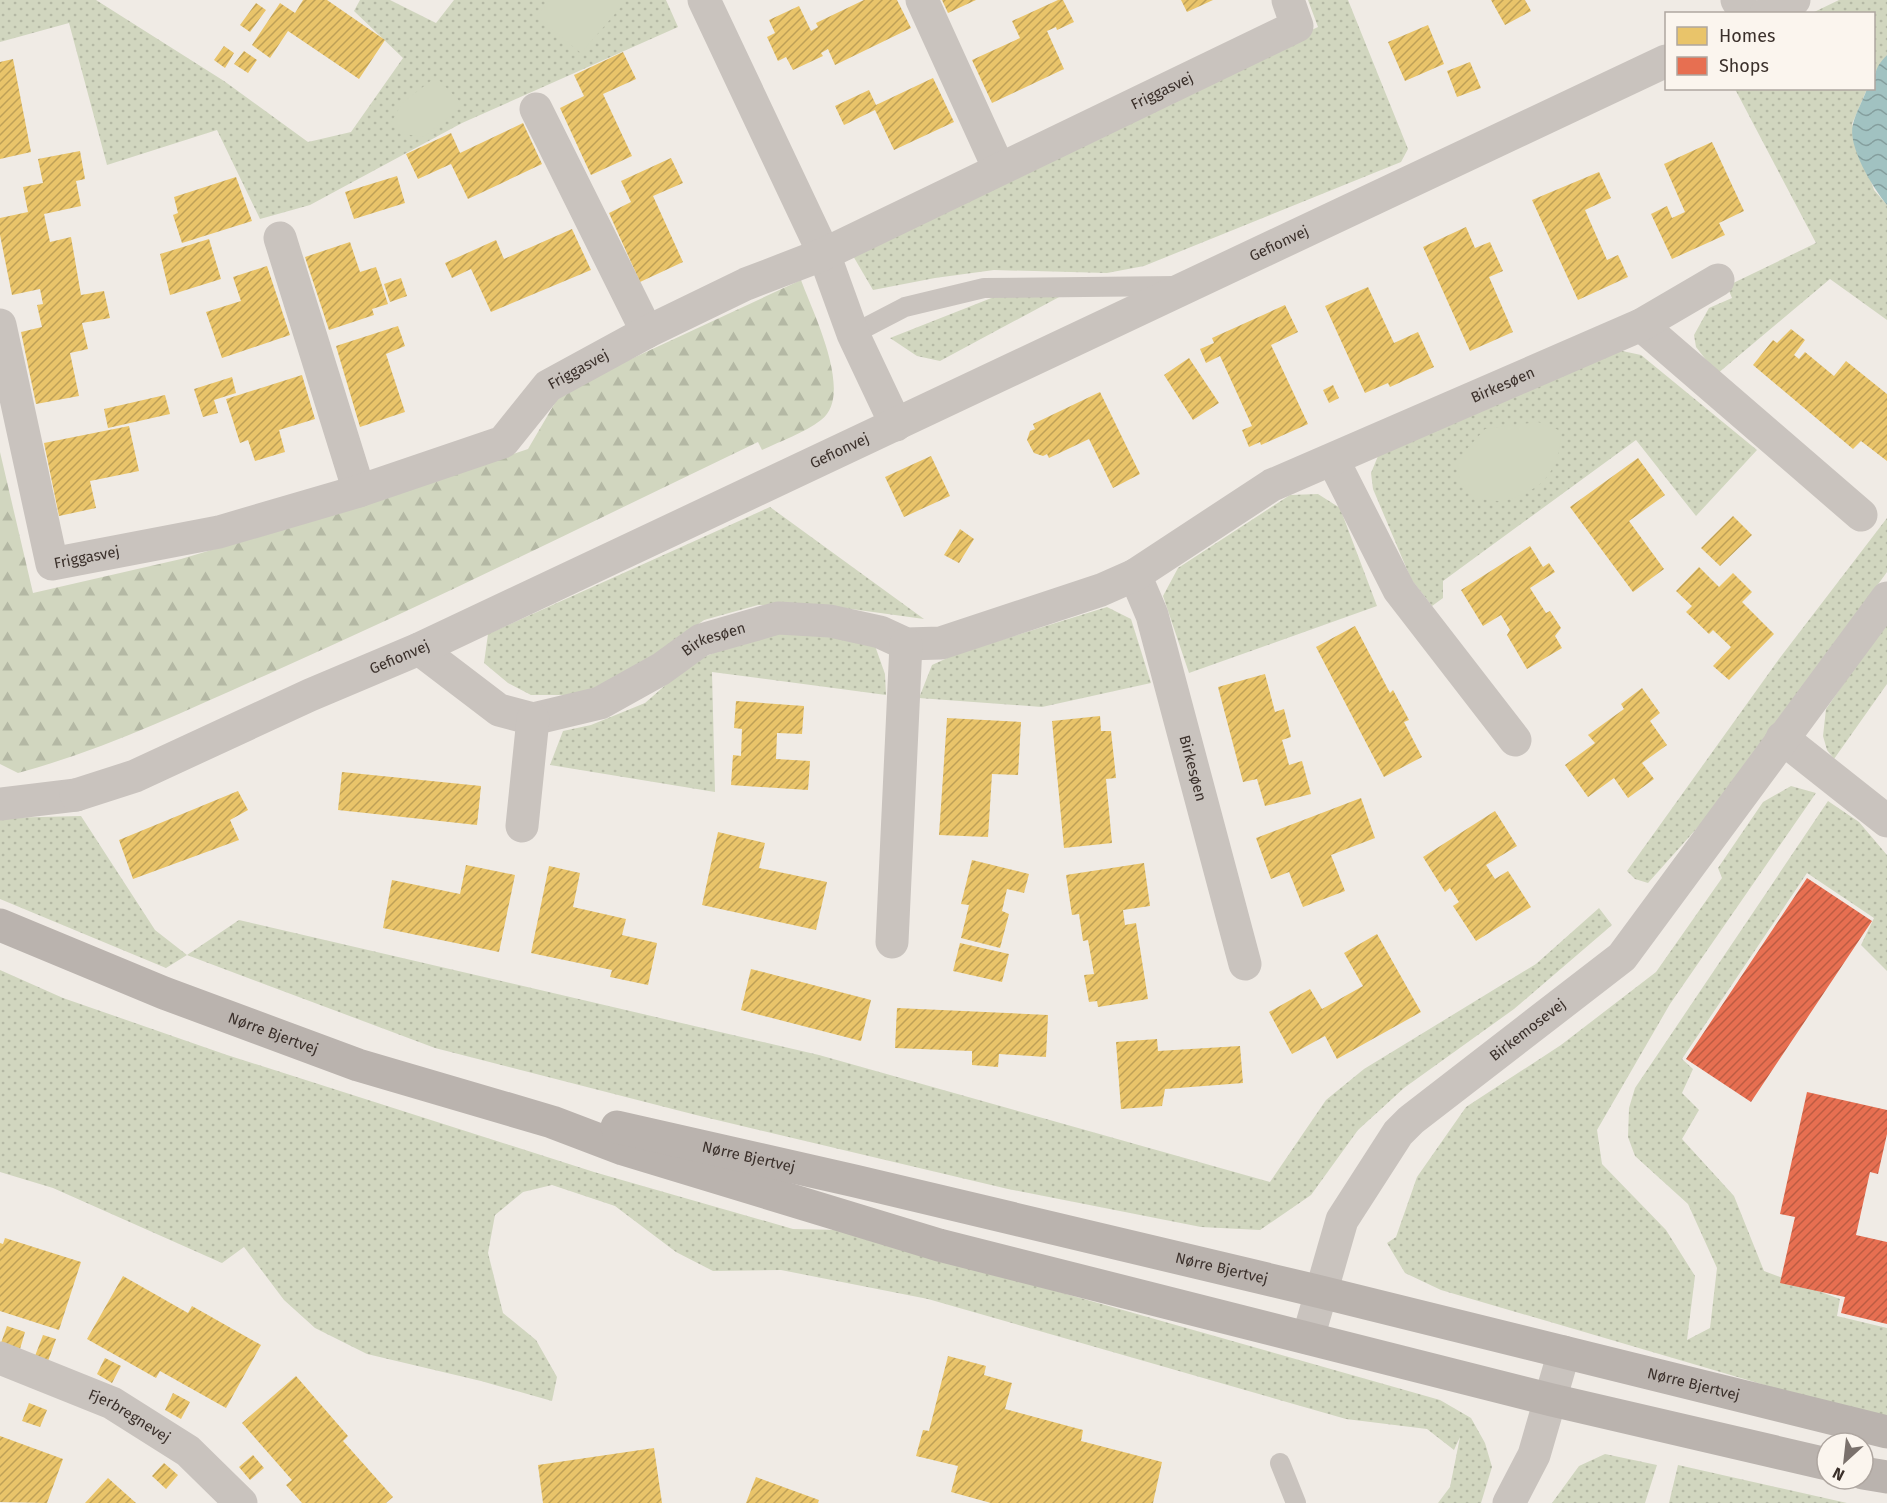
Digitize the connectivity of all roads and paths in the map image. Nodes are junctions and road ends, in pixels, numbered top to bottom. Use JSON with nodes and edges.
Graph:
{"nodes":[{"id":1,"x":704,"y":0,"type":"edge"},
{"id":2,"x":922,"y":0,"type":"edge"},
{"id":3,"x":1287,"y":0,"type":"edge"},
{"id":4,"x":1794,"y":0,"type":"edge"},
{"id":5,"x":1770,"y":12,"type":"edge"},
{"id":6,"x":1665,"y":61,"type":"edge"},
{"id":7,"x":536,"y":108,"type":"dead end"},
{"id":8,"x":999,"y":169,"type":"junction"},
{"id":9,"x":280,"y":238,"type":"dead end"},
{"id":10,"x":824,"y":254,"type":"junction"},
{"id":11,"x":1718,"y":280,"type":"dead end"},
{"id":12,"x":1187,"y":286,"type":"junction"},
{"id":13,"x":0,"y":325,"type":"edge"},
{"id":14,"x":1641,"y":325,"type":"junction"},
{"id":15,"x":647,"y":332,"type":"junction"},
{"id":16,"x":853,"y":334,"type":"junction"},
{"id":17,"x":896,"y":425,"type":"junction"},
{"id":18,"x":1333,"y":460,"type":"junction"},
{"id":19,"x":359,"y":491,"type":"junction"},
{"id":20,"x":1861,"y":515,"type":"dead end"},
{"id":21,"x":1135,"y":575,"type":"junction"},
{"id":22,"x":1887,"y":598,"type":"edge"},
{"id":23,"x":906,"y":644,"type":"junction"},
{"id":24,"x":419,"y":649,"type":"junction"},
{"id":25,"x":532,"y":719,"type":"junction"},
{"id":26,"x":1782,"y":738,"type":"junction"},
{"id":27,"x":1515,"y":740,"type":"dead end"},
{"id":28,"x":0,"y":804,"type":"edge"},
{"id":29,"x":1887,"y":821,"type":"edge"},
{"id":30,"x":522,"y":826,"type":"dead end"},
{"id":31,"x":0,"y":925,"type":"edge"},
{"id":32,"x":892,"y":942,"type":"dead end"},
{"id":33,"x":1245,"y":964,"type":"dead end"},
{"id":34,"x":552,"y":1122,"type":"junction"},
{"id":35,"x":1321,"y":1292,"type":"junction"},
{"id":36,"x":1308,"y":1338,"type":"junction"},
{"id":37,"x":1564,"y":1352,"type":"junction"},
{"id":38,"x":0,"y":1358,"type":"edge"},
{"id":39,"x":1552,"y":1400,"type":"junction"},
{"id":40,"x":1887,"y":1432,"type":"edge"},
{"id":41,"x":1815,"y":1461,"type":"edge"},
{"id":42,"x":1280,"y":1463,"type":"dead end"},
{"id":43,"x":241,"y":1503,"type":"edge"},
{"id":44,"x":1296,"y":1503,"type":"edge"},
{"id":45,"x":1509,"y":1503,"type":"edge"}],
"edges":[{"from":1,"to":10,"type":"street"},
{"from":2,"to":8,"type":"street"},
{"from":3,"to":8,"type":"street","name":"Friggasvej"},
{"from":4,"to":5,"type":"street"},
{"from":6,"to":12,"type":"street","name":"Gefionvej"},
{"from":7,"to":15,"type":"street"},
{"from":8,"to":10,"type":"street","name":"Friggasvej"},
{"from":9,"to":19,"type":"street"},
{"from":10,"to":15,"type":"street","name":"Friggasvej"},
{"from":10,"to":16,"type":"street"},
{"from":11,"to":14,"type":"street","name":"Birkesøen"},
{"from":12,"to":16,"type":"lane"},
{"from":12,"to":17,"type":"street","name":"Gefionvej"},
{"from":13,"to":19,"type":"street","name":"Friggasvej"},
{"from":14,"to":18,"type":"street","name":"Birkesøen"},
{"from":14,"to":20,"type":"street"},
{"from":15,"to":19,"type":"street","name":"Friggasvej"},
{"from":16,"to":17,"type":"street"},
{"from":17,"to":24,"type":"street","name":"Gefionvej"},
{"from":18,"to":21,"type":"street","name":"Birkesøen"},
{"from":18,"to":27,"type":"street"},
{"from":21,"to":23,"type":"street","name":"Birkesøen"},
{"from":21,"to":33,"type":"street","name":"Birkesøen"},
{"from":22,"to":26,"type":"street","name":"Birkemosevej"},
{"from":23,"to":25,"type":"street","name":"Birkesøen"},
{"from":23,"to":32,"type":"street"},
{"from":24,"to":25,"type":"street","name":"Birkesøen"},
{"from":24,"to":28,"type":"street","name":"Gefionvej"},
{"from":25,"to":30,"type":"street"},
{"from":26,"to":29,"type":"street"},
{"from":26,"to":35,"type":"street","name":"Birkemosevej"},
{"from":31,"to":34,"type":"main road","name":"Nørre Bjertvej"},
{"from":34,"to":35,"type":"main road","name":"Nørre Bjertvej"},
{"from":34,"to":36,"type":"main road","name":"Nørre Bjertvej"},
{"from":35,"to":36,"type":"street","name":"Birkemosevej"},
{"from":35,"to":37,"type":"main road","name":"Nørre Bjertvej"},
{"from":36,"to":39,"type":"main road","name":"Nørre Bjertvej"},
{"from":37,"to":39,"type":"street"},
{"from":37,"to":40,"type":"main road","name":"Nørre Bjertvej"},
{"from":38,"to":43,"type":"street","name":"Fjerbregnevej"},
{"from":39,"to":41,"type":"main road","name":"Nørre Bjertvej"},
{"from":39,"to":45,"type":"street"},
{"from":42,"to":44,"type":"lane"}]}
